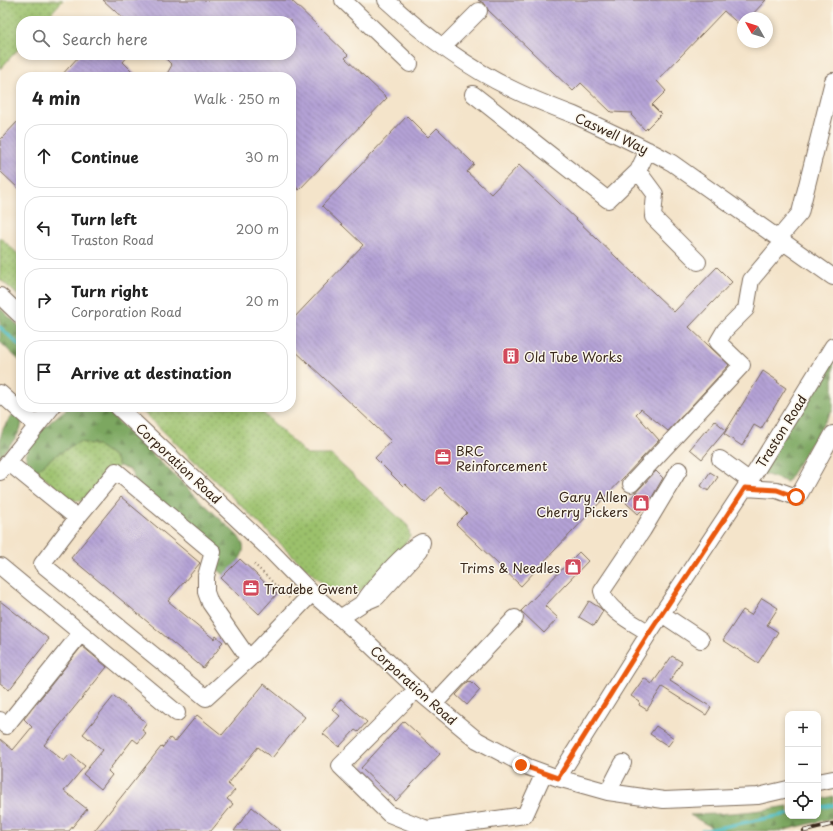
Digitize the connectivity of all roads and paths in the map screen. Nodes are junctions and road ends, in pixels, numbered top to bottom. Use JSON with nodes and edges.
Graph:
{"nodes":[{"id":1,"x":343,"y":0,"type":"edge"},
{"id":2,"x":386,"y":0,"type":"edge"},
{"id":3,"x":479,"y":11,"type":"dead end"},
{"id":4,"x":444,"y":47,"type":"junction"},
{"id":5,"x":410,"y":64,"type":"dead end"},
{"id":6,"x":833,"y":81,"type":"edge"},
{"id":7,"x":473,"y":94,"type":"dead end"},
{"id":8,"x":648,"y":150,"type":"junction"},
{"id":9,"x":638,"y":171,"type":"junction"},
{"id":10,"x":781,"y":241,"type":"junction"},
{"id":11,"x":698,"y":262,"type":"dead end"},
{"id":12,"x":833,"y":277,"type":"edge"},
{"id":13,"x":0,"y":296,"type":"edge"},
{"id":14,"x":16,"y":311,"type":"edge"},
{"id":15,"x":833,"y":346,"type":"edge"},
{"id":16,"x":0,"y":393,"type":"edge"},
{"id":17,"x":16,"y":408,"type":"edge"},
{"id":18,"x":21,"y":412,"type":"edge"},
{"id":19,"x":48,"y":412,"type":"edge"},
{"id":20,"x":123,"y":412,"type":"edge"},
{"id":21,"x":36,"y":426,"type":"junction"},
{"id":22,"x":833,"y":434,"type":"edge"},
{"id":23,"x":720,"y":459,"type":"dead end"},
{"id":24,"x":4,"y":467,"type":"edge"},
{"id":25,"x":679,"y":470,"type":"dead end"},
{"id":26,"x":631,"y":484,"type":"dead end"},
{"id":27,"x":747,"y":484,"type":"junction"},
{"id":28,"x":78,"y":518,"type":"junction"},
{"id":29,"x":424,"y":536,"type":"dead end"},
{"id":30,"x":254,"y":564,"type":"dead end"},
{"id":31,"x":0,"y":566,"type":"edge"},
{"id":32,"x":312,"y":593,"type":"junction"},
{"id":33,"x":299,"y":607,"type":"junction"},
{"id":34,"x":662,"y":614,"type":"junction"},
{"id":35,"x":340,"y":618,"type":"junction"},
{"id":36,"x":515,"y":618,"type":"dead end"},
{"id":37,"x":81,"y":633,"type":"junction"},
{"id":38,"x":649,"y":633,"type":"junction"},
{"id":39,"x":701,"y":640,"type":"dead end"},
{"id":40,"x":249,"y":659,"type":"junction"},
{"id":41,"x":417,"y":690,"type":"junction"},
{"id":42,"x":434,"y":704,"type":"junction"},
{"id":43,"x":178,"y":713,"type":"dead end"},
{"id":44,"x":0,"y":720,"type":"edge"},
{"id":45,"x":623,"y":763,"type":"dead end"},
{"id":46,"x":551,"y":775,"type":"junction"},
{"id":47,"x":833,"y":778,"type":"edge"},
{"id":48,"x":821,"y":781,"type":"edge"},
{"id":49,"x":785,"y":790,"type":"edge"},
{"id":50,"x":608,"y":792,"type":"junction"}],
"edges":[{"from":1,"to":5,"type":"street"},
{"from":2,"to":4,"type":"street","name":"Caswell Way"},
{"from":3,"to":4,"type":"street"},
{"from":4,"to":8,"type":"street","name":"Caswell Way"},
{"from":6,"to":10,"type":"street"},
{"from":7,"to":9,"type":"street"},
{"from":8,"to":9,"type":"street"},
{"from":8,"to":10,"type":"street","name":"Caswell Way"},
{"from":9,"to":11,"type":"street"},
{"from":10,"to":12,"type":"street","name":"Caswell Way"},
{"from":10,"to":26,"type":"street"},
{"from":13,"to":14,"type":"street"},
{"from":15,"to":27,"type":"street","name":"Traston Road"},
{"from":16,"to":17,"type":"street"},
{"from":18,"to":21,"type":"street"},
{"from":19,"to":21,"type":"street"},
{"from":20,"to":32,"type":"street","name":"Corporation Road"},
{"from":21,"to":24,"type":"street"},
{"from":22,"to":27,"type":"street"},
{"from":23,"to":27,"type":"street"},
{"from":24,"to":28,"type":"street"},
{"from":25,"to":38,"type":"street"},
{"from":27,"to":34,"type":"street","name":"Traston Road"},
{"from":28,"to":40,"type":"street"},
{"from":28,"to":40,"type":"street"},
{"from":29,"to":35,"type":"street"},
{"from":30,"to":33,"type":"path"},
{"from":31,"to":37,"type":"street"},
{"from":32,"to":33,"type":"street"},
{"from":32,"to":35,"type":"street","name":"Corporation Road"},
{"from":33,"to":40,"type":"street"},
{"from":34,"to":38,"type":"street","name":"Traston Road"},
{"from":34,"to":39,"type":"street"},
{"from":35,"to":41,"type":"street","name":"Corporation Road"},
{"from":36,"to":42,"type":"street"},
{"from":37,"to":43,"type":"street"},
{"from":37,"to":44,"type":"street"},
{"from":38,"to":46,"type":"street","name":"Traston Road"},
{"from":41,"to":42,"type":"street","name":"Corporation Road"},
{"from":41,"to":46,"type":"street","name":"Traston Road"},
{"from":42,"to":46,"type":"street","name":"Corporation Road"},
{"from":45,"to":50,"type":"street"},
{"from":46,"to":50,"type":"street","name":"Corporation Road"},
{"from":47,"to":48,"type":"street"},
{"from":49,"to":50,"type":"street","name":"Corporation Road"}]}
